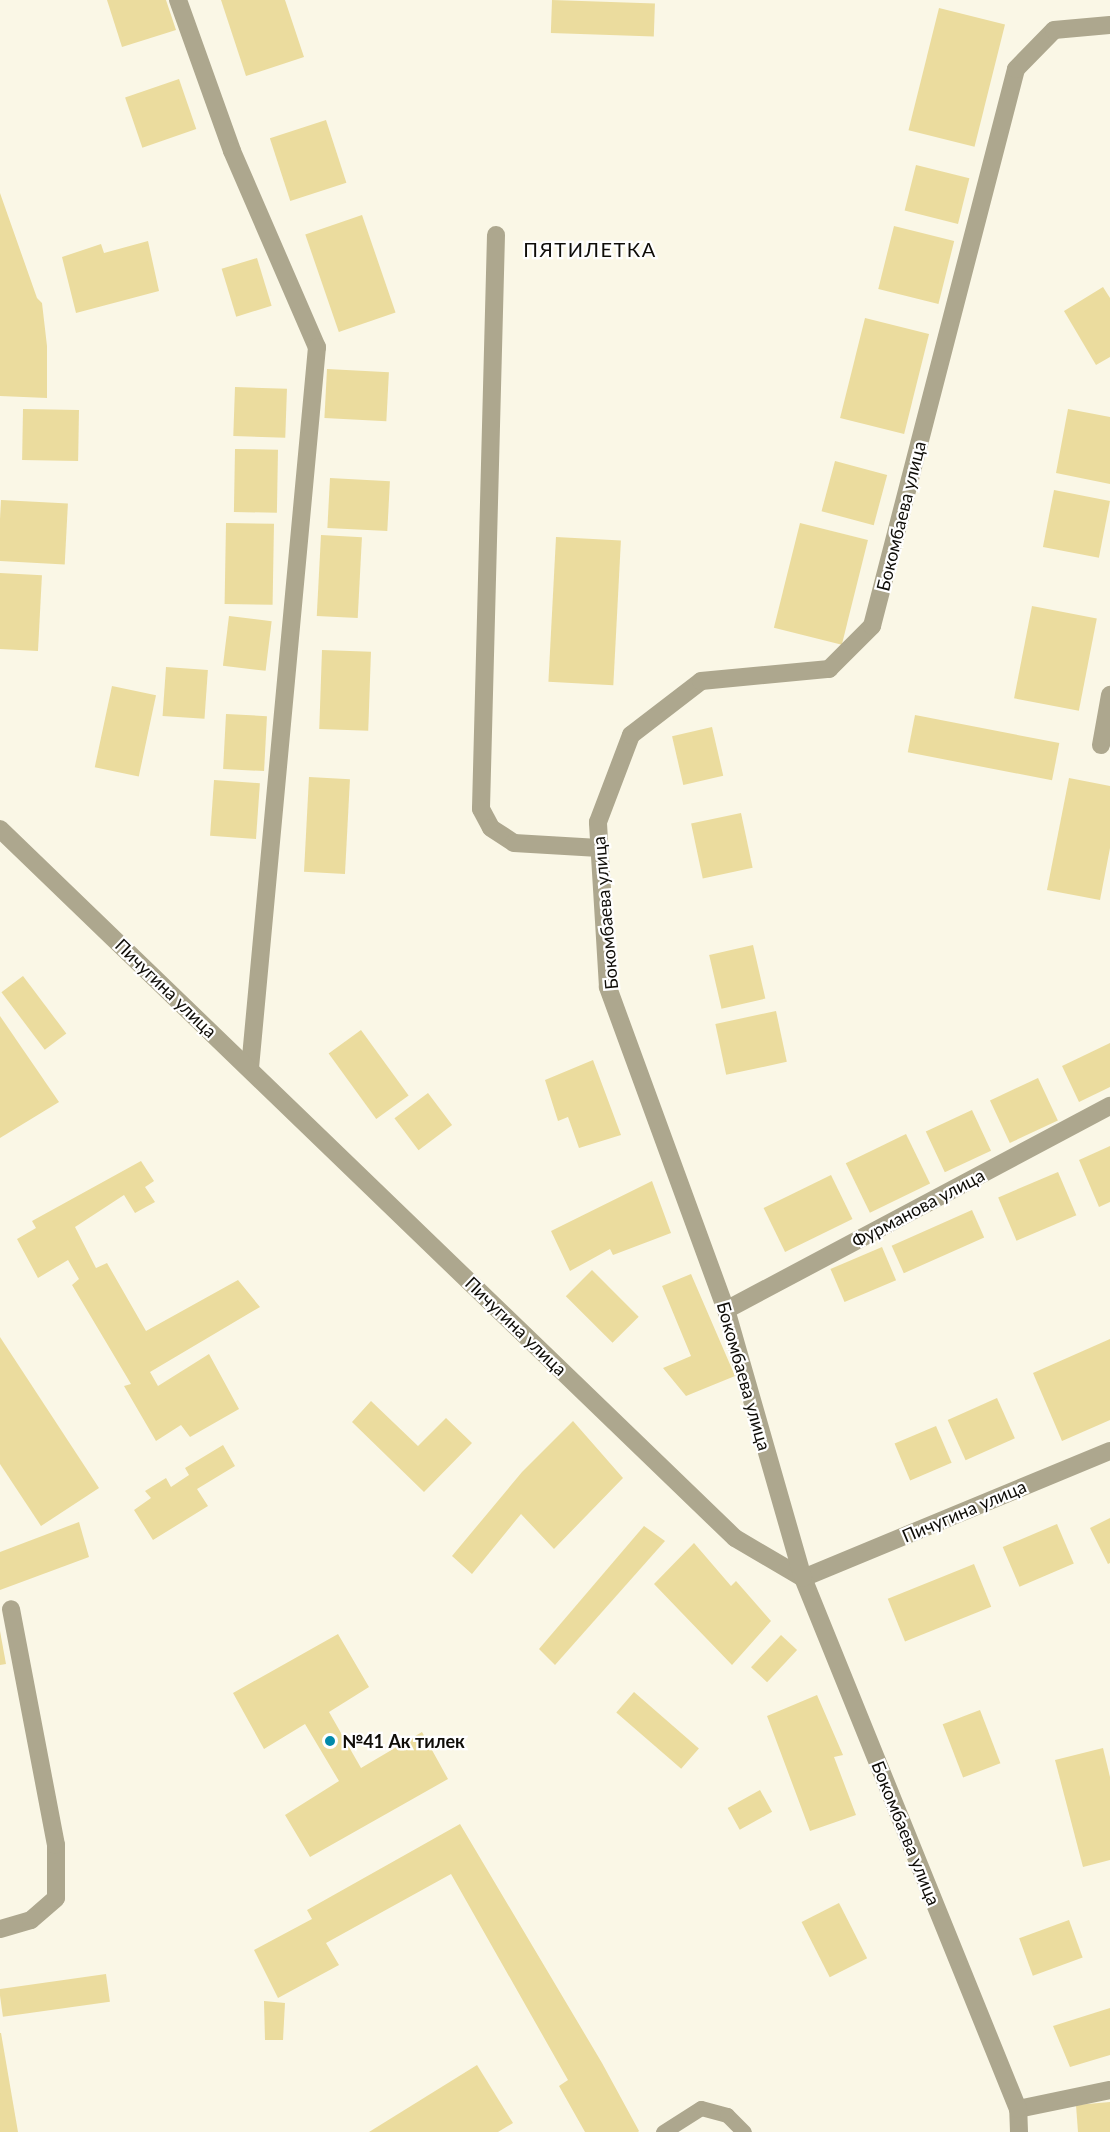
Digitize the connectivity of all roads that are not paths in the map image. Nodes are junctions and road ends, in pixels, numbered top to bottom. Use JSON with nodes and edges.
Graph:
{"nodes":[{"id":1,"x":178,"y":0,"type":"edge"},
{"id":2,"x":1110,"y":25,"type":"edge"},
{"id":3,"x":496,"y":235,"type":"dead end"},
{"id":4,"x":1110,"y":695,"type":"edge"},
{"id":5,"x":1101,"y":745,"type":"dead end"},
{"id":6,"x":0,"y":829,"type":"edge"},
{"id":7,"x":599,"y":848,"type":"junction"},
{"id":8,"x":250,"y":1068,"type":"junction"},
{"id":9,"x":1110,"y":1106,"type":"edge"},
{"id":10,"x":726,"y":1310,"type":"junction"},
{"id":11,"x":1110,"y":1451,"type":"edge"},
{"id":12,"x":803,"y":1578,"type":"junction"},
{"id":13,"x":11,"y":1609,"type":"dead end"},
{"id":14,"x":0,"y":1929,"type":"edge"},
{"id":15,"x":1110,"y":2090,"type":"edge"},
{"id":16,"x":1018,"y":2109,"type":"junction"},
{"id":17,"x":663,"y":2132,"type":"edge"},
{"id":18,"x":744,"y":2132,"type":"edge"},
{"id":19,"x":1019,"y":2132,"type":"edge"}],
"edges":[{"from":1,"to":8,"type":"street"},
{"from":2,"to":7,"type":"street","name":"Бокомбаева улица"},
{"from":3,"to":7,"type":"street"},
{"from":4,"to":5,"type":"street"},
{"from":6,"to":8,"type":"street","name":"Пичугина улица"},
{"from":7,"to":10,"type":"street","name":"Бокомбаева улица"},
{"from":8,"to":12,"type":"street","name":"Пичугина улица"},
{"from":9,"to":10,"type":"street","name":"Фурманова улица"},
{"from":10,"to":12,"type":"street","name":"Бокомбаева улица"},
{"from":11,"to":12,"type":"street","name":"Пичугина улица"},
{"from":12,"to":16,"type":"street","name":"Бокомбаева улица"},
{"from":13,"to":14,"type":"street"},
{"from":15,"to":16,"type":"street"},
{"from":16,"to":19,"type":"street","name":"Бокомбаева улица"},
{"from":17,"to":18,"type":"lane"}]}
